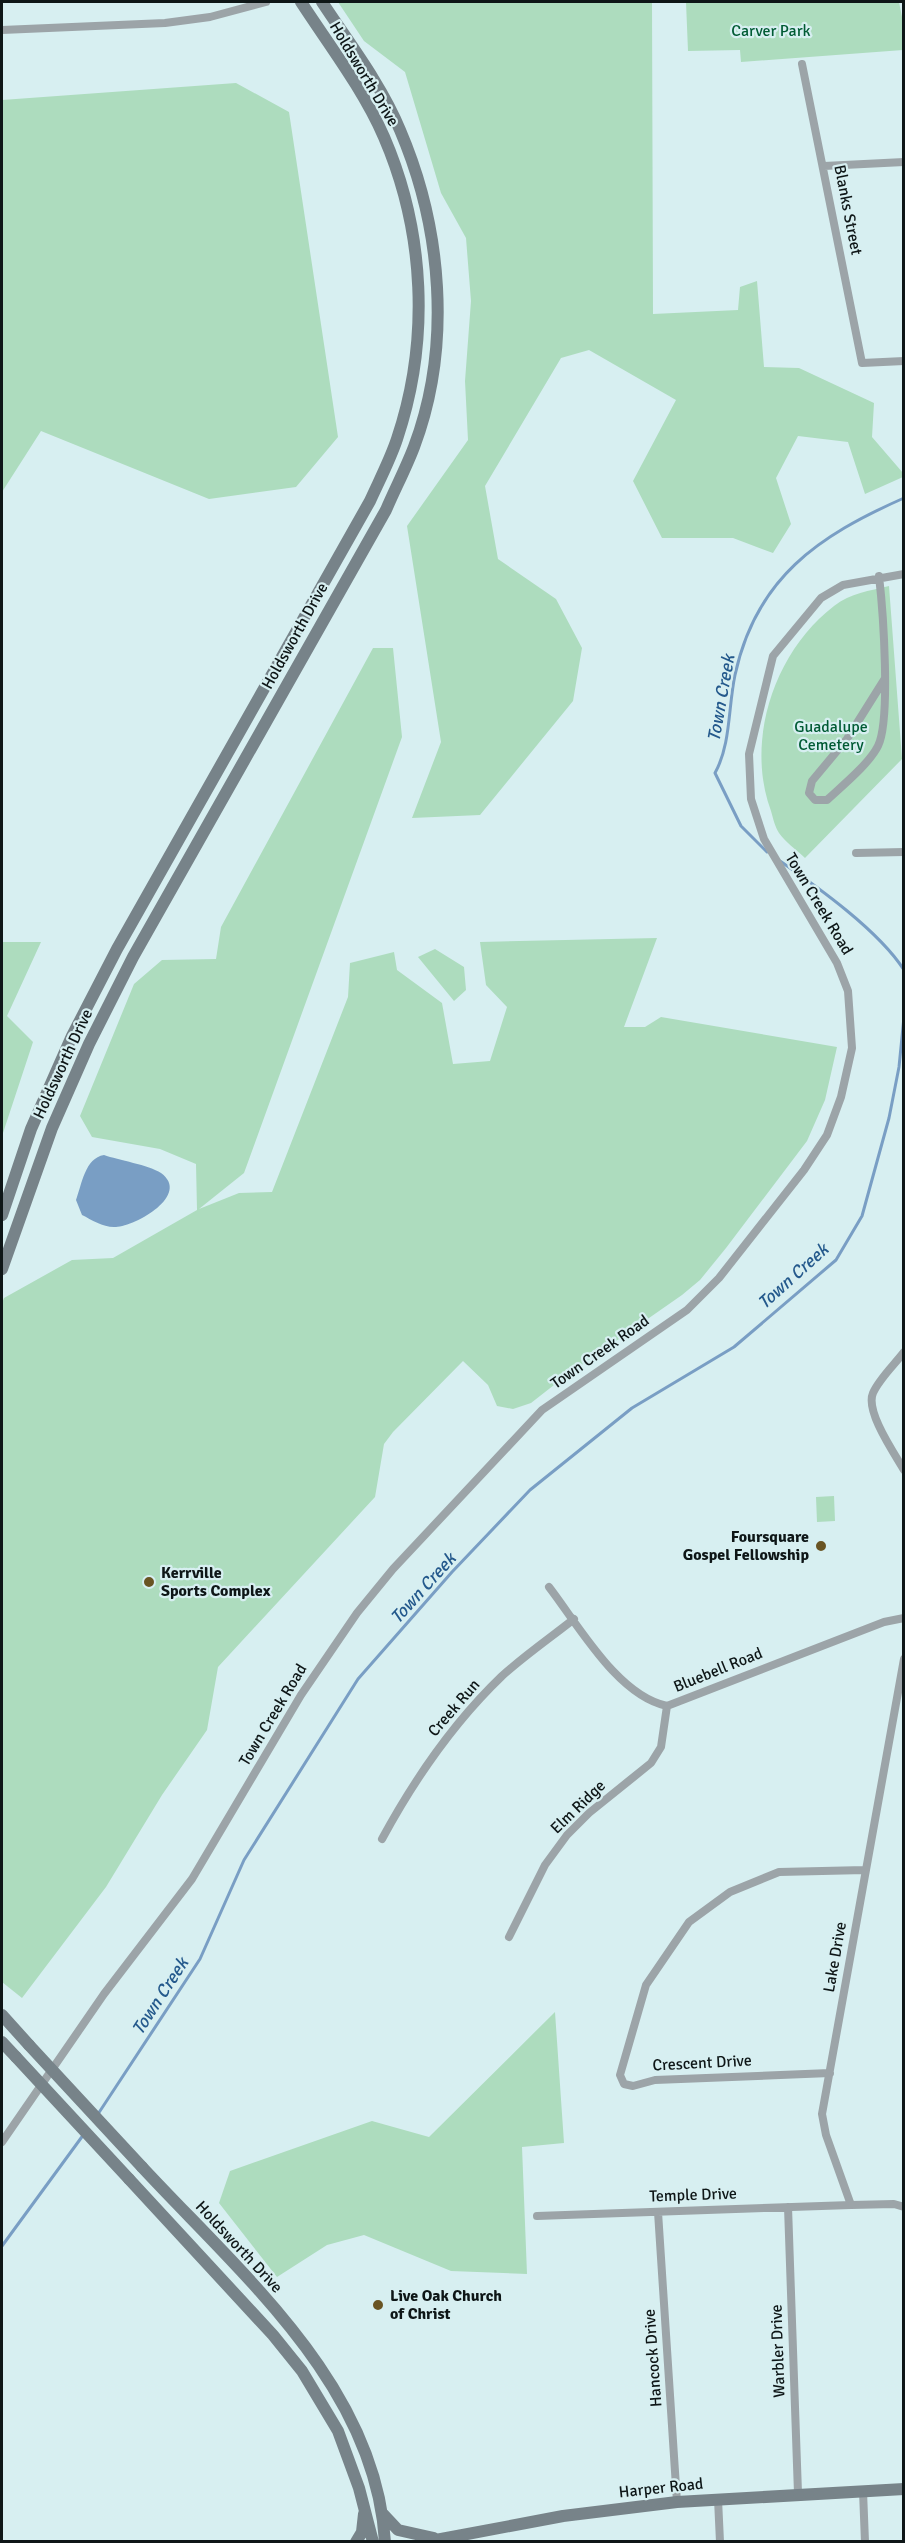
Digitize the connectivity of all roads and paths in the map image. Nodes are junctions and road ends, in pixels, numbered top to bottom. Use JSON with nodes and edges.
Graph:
{"nodes":[{"id":1,"x":267,"y":2,"type":"edge"},
{"id":2,"x":301,"y":2,"type":"edge"},
{"id":3,"x":322,"y":2,"type":"edge"},
{"id":4,"x":244,"y":4,"type":"edge"},
{"id":5,"x":2,"y":30,"type":"edge"},
{"id":6,"x":802,"y":64,"type":"dead end"},
{"id":7,"x":903,"y":162,"type":"edge"},
{"id":8,"x":824,"y":166,"type":"junction"},
{"id":9,"x":903,"y":361,"type":"edge"},
{"id":10,"x":903,"y":573,"type":"edge"},
{"id":11,"x":879,"y":576,"type":"junction"},
{"id":12,"x":884,"y":680,"type":"junction"},
{"id":13,"x":266,"y":685,"type":"junction"},
{"id":14,"x":282,"y":694,"type":"junction"},
{"id":15,"x":903,"y":852,"type":"edge"},
{"id":16,"x":856,"y":853,"type":"dead end"},
{"id":17,"x":2,"y":1217,"type":"edge"},
{"id":18,"x":18,"y":1224,"type":"junction"},
{"id":19,"x":2,"y":1269,"type":"edge"},
{"id":20,"x":903,"y":1352,"type":"edge"},
{"id":21,"x":903,"y":1470,"type":"edge"},
{"id":22,"x":549,"y":1587,"type":"dead end"},
{"id":23,"x":903,"y":1618,"type":"edge"},
{"id":24,"x":574,"y":1619,"type":"junction"},
{"id":25,"x":903,"y":1659,"type":"edge"},
{"id":26,"x":667,"y":1706,"type":"junction"},
{"id":27,"x":382,"y":1839,"type":"dead end"},
{"id":28,"x":865,"y":1870,"type":"junction"},
{"id":29,"x":509,"y":1936,"type":"dead end"},
{"id":30,"x":2,"y":2015,"type":"edge"},
{"id":31,"x":2,"y":2042,"type":"edge"},
{"id":32,"x":830,"y":2073,"type":"junction"},
{"id":33,"x":2,"y":2142,"type":"edge"},
{"id":34,"x":850,"y":2205,"type":"junction"},
{"id":35,"x":788,"y":2207,"type":"junction"},
{"id":36,"x":903,"y":2208,"type":"edge"},
{"id":37,"x":658,"y":2212,"type":"junction"},
{"id":38,"x":537,"y":2216,"type":"dead end"},
{"id":39,"x":286,"y":2322,"type":"junction"},
{"id":40,"x":273,"y":2335,"type":"junction"},
{"id":41,"x":903,"y":2489,"type":"edge"},
{"id":42,"x":863,"y":2491,"type":"junction"},
{"id":43,"x":798,"y":2493,"type":"junction"},
{"id":44,"x":718,"y":2499,"type":"junction"},
{"id":45,"x":677,"y":2502,"type":"junction"},
{"id":46,"x":364,"y":2504,"type":"junction"},
{"id":47,"x":383,"y":2514,"type":"junction"},
{"id":48,"x":438,"y":2539,"type":"junction"},
{"id":49,"x":356,"y":2541,"type":"edge"},
{"id":50,"x":374,"y":2541,"type":"edge"},
{"id":51,"x":385,"y":2541,"type":"edge"},
{"id":52,"x":425,"y":2541,"type":"edge"},
{"id":53,"x":720,"y":2541,"type":"edge"},
{"id":54,"x":865,"y":2541,"type":"edge"}],
"edges":[{"from":1,"to":4,"type":"street"},
{"from":2,"to":13,"type":"main road","name":"Holdsworth Drive"},
{"from":3,"to":14,"type":"main road","name":"Holdsworth Drive"},
{"from":4,"to":5,"type":"street"},
{"from":6,"to":8,"type":"street","name":"Blanks Street"},
{"from":7,"to":8,"type":"street"},
{"from":8,"to":9,"type":"street","name":"Blanks Street"},
{"from":10,"to":11,"type":"street","name":"Town Creek Road"},
{"from":11,"to":12,"type":"street"},
{"from":11,"to":33,"type":"street","name":"Town Creek Road"},
{"from":12,"to":12,"type":"street"},
{"from":13,"to":14,"type":"main road"},
{"from":13,"to":17,"type":"main road","name":"Holdsworth Drive"},
{"from":14,"to":18,"type":"main road","name":"Holdsworth Drive"},
{"from":15,"to":16,"type":"street"},
{"from":17,"to":18,"type":"main road"},
{"from":18,"to":19,"type":"main road","name":"Holdsworth Drive"},
{"from":20,"to":21,"type":"street"},
{"from":22,"to":24,"type":"street","name":"Bluebell Road"},
{"from":23,"to":26,"type":"street","name":"Bluebell Road"},
{"from":24,"to":26,"type":"street","name":"Bluebell Road"},
{"from":24,"to":27,"type":"street","name":"Creek Run"},
{"from":25,"to":28,"type":"street","name":"Lake Drive"},
{"from":26,"to":29,"type":"street","name":"Elm Ridge"},
{"from":28,"to":32,"type":"street","name":"Lake Drive"},
{"from":28,"to":32,"type":"street","name":"Crescent Drive"},
{"from":30,"to":39,"type":"main road","name":"Holdsworth Drive","bridge":true},
{"from":31,"to":40,"type":"main road","bridge":true},
{"from":32,"to":34,"type":"street","name":"Lake Drive"},
{"from":34,"to":35,"type":"street","name":"Temple Drive"},
{"from":34,"to":36,"type":"street"},
{"from":35,"to":37,"type":"street","name":"Temple Drive"},
{"from":35,"to":43,"type":"street","name":"Warbler Drive"},
{"from":37,"to":38,"type":"street","name":"Temple Drive"},
{"from":37,"to":45,"type":"street","name":"Hancock Drive"},
{"from":39,"to":40,"type":"street"},
{"from":39,"to":47,"type":"main road","name":"Holdsworth Drive"},
{"from":40,"to":46,"type":"main road"},
{"from":41,"to":42,"type":"main road","name":"Harper Road"},
{"from":42,"to":43,"type":"main road","name":"Harper Road"},
{"from":42,"to":54,"type":"street"},
{"from":43,"to":44,"type":"main road","name":"Harper Road"},
{"from":44,"to":45,"type":"main road","name":"Harper Road"},
{"from":44,"to":53,"type":"street"},
{"from":45,"to":48,"type":"main road","name":"Harper Road"},
{"from":46,"to":49,"type":"main road"},
{"from":46,"to":50,"type":"main road"},
{"from":47,"to":48,"type":"main road"},
{"from":47,"to":51,"type":"main road","name":"Holdsworth Drive"},
{"from":48,"to":52,"type":"main road","name":"Harper Road"}]}
